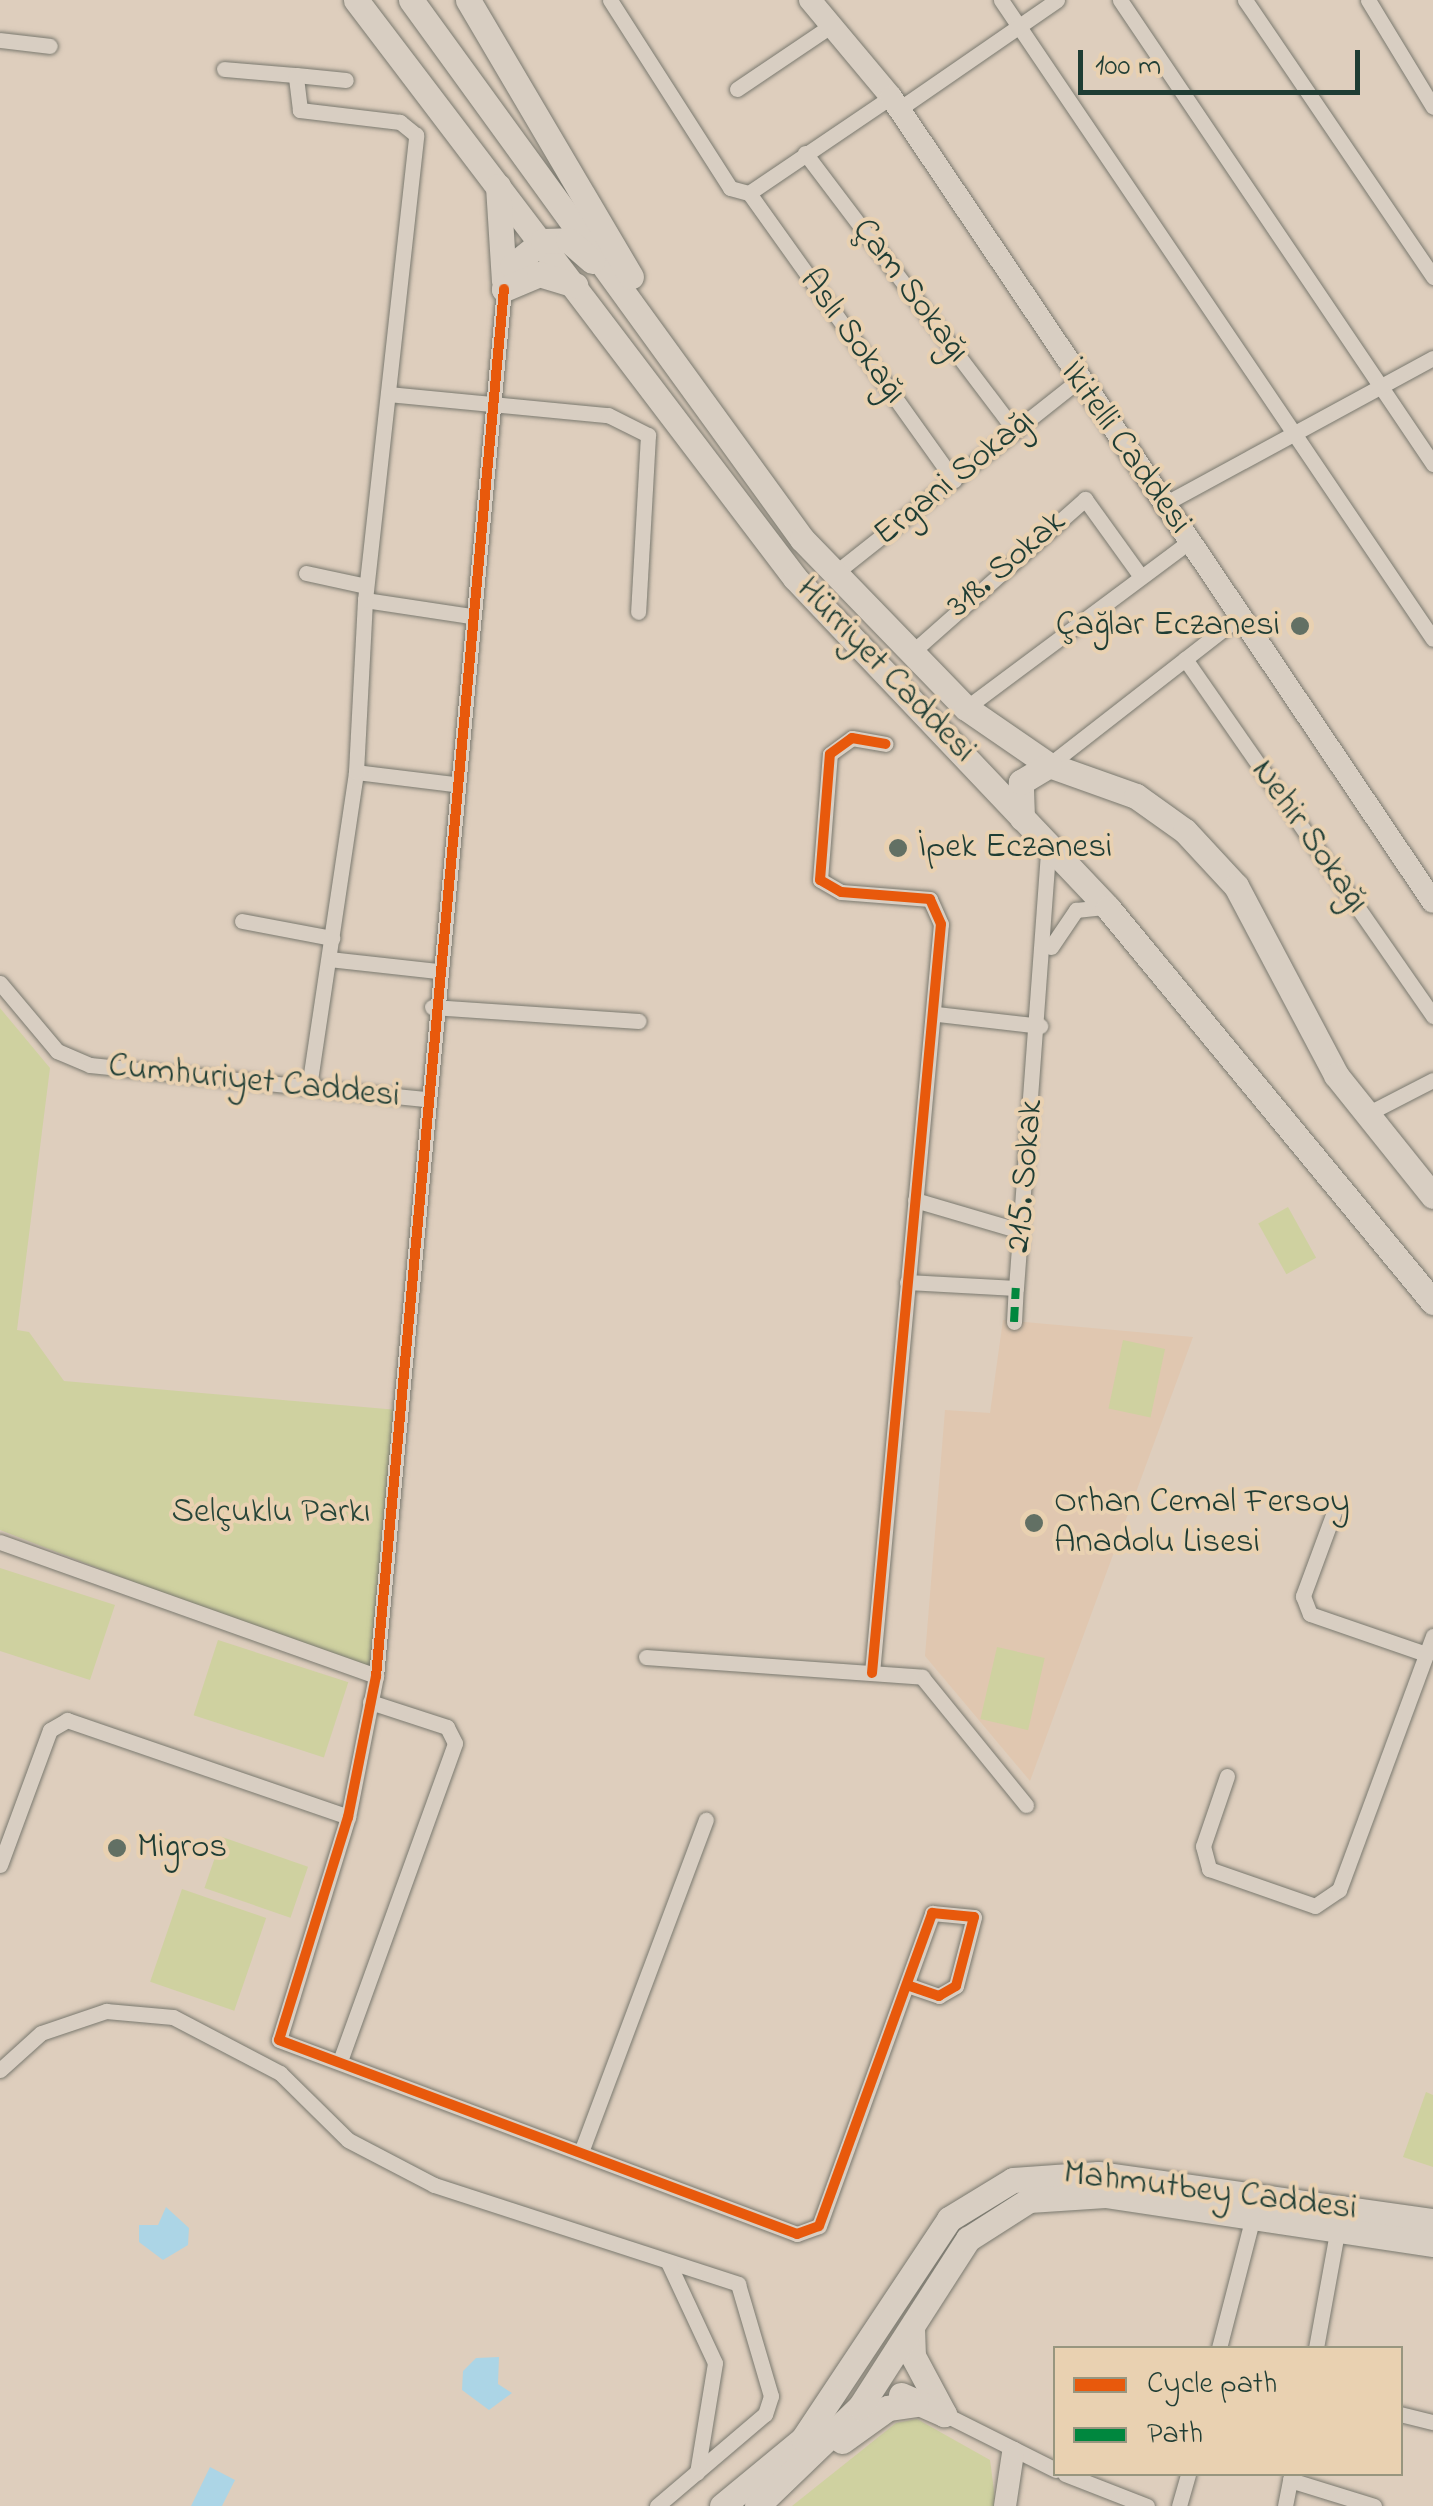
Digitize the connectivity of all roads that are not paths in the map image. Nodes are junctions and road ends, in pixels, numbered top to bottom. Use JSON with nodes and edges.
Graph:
{"nodes":[{"id":1,"x":412,"y":0,"type":"edge"},
{"id":2,"x":468,"y":0,"type":"edge"},
{"id":3,"x":610,"y":0,"type":"edge"},
{"id":4,"x":810,"y":0,"type":"edge"},
{"id":5,"x":1001,"y":0,"type":"edge"},
{"id":6,"x":1056,"y":0,"type":"edge"},
{"id":7,"x":1120,"y":0,"type":"edge"},
{"id":8,"x":1245,"y":0,"type":"edge"},
{"id":9,"x":1368,"y":0,"type":"edge"},
{"id":10,"x":358,"y":5,"type":"edge"},
{"id":11,"x":1016,"y":22,"type":"junction"},
{"id":12,"x":829,"y":27,"type":"junction"},
{"id":13,"x":0,"y":40,"type":"edge"},
{"id":14,"x":50,"y":46,"type":"dead end"},
{"id":15,"x":224,"y":69,"type":"dead end"},
{"id":16,"x":296,"y":75,"type":"junction"},
{"id":17,"x":346,"y":80,"type":"dead end"},
{"id":18,"x":737,"y":89,"type":"dead end"},
{"id":19,"x":895,"y":103,"type":"junction"},
{"id":20,"x":1433,"y":107,"type":"edge"},
{"id":21,"x":805,"y":152,"type":"junction"},
{"id":22,"x":498,"y":186,"type":"junction"},
{"id":23,"x":749,"y":193,"type":"junction"},
{"id":24,"x":544,"y":241,"type":"junction"},
{"id":25,"x":1433,"y":277,"type":"edge"},
{"id":26,"x":575,"y":285,"type":"junction"},
{"id":27,"x":504,"y":290,"type":"junction"},
{"id":28,"x":651,"y":335,"type":"junction"},
{"id":29,"x":1433,"y":358,"type":"edge"},
{"id":30,"x":679,"y":370,"type":"junction"},
{"id":31,"x":1076,"y":382,"type":"junction"},
{"id":32,"x":1380,"y":386,"type":"junction"},
{"id":33,"x":388,"y":394,"type":"junction"},
{"id":34,"x":492,"y":404,"type":"junction"},
{"id":35,"x":1014,"y":429,"type":"junction"},
{"id":36,"x":1294,"y":430,"type":"junction"},
{"id":37,"x":1433,"y":464,"type":"edge"},
{"id":38,"x":954,"y":480,"type":"junction"},
{"id":39,"x":1166,"y":503,"type":"junction"},
{"id":40,"x":1190,"y":540,"type":"junction"},
{"id":41,"x":1137,"y":571,"type":"junction"},
{"id":42,"x":306,"y":573,"type":"dead end"},
{"id":43,"x":834,"y":574,"type":"junction"},
{"id":44,"x":366,"y":593,"type":"junction"},
{"id":45,"x":638,"y":612,"type":"dead end"},
{"id":46,"x":471,"y":616,"type":"junction"},
{"id":47,"x":1238,"y":618,"type":"junction"},
{"id":48,"x":1433,"y":639,"type":"edge"},
{"id":49,"x":910,"y":654,"type":"junction"},
{"id":50,"x":1185,"y":658,"type":"junction"},
{"id":51,"x":966,"y":708,"type":"junction"},
{"id":52,"x":885,"y":744,"type":"dead end"},
{"id":53,"x":1048,"y":765,"type":"junction"},
{"id":54,"x":356,"y":772,"type":"junction"},
{"id":55,"x":454,"y":784,"type":"junction"},
{"id":56,"x":1022,"y":818,"type":"junction"},
{"id":57,"x":1048,"y":849,"type":"junction"},
{"id":58,"x":1433,"y":902,"type":"edge"},
{"id":59,"x":1108,"y":908,"type":"junction"},
{"id":60,"x":242,"y":921,"type":"dead end"},
{"id":61,"x":332,"y":938,"type":"junction"},
{"id":62,"x":1047,"y":955,"type":"junction"},
{"id":63,"x":329,"y":959,"type":"junction"},
{"id":64,"x":437,"y":970,"type":"junction"},
{"id":65,"x":0,"y":983,"type":"edge"},
{"id":66,"x":432,"y":1007,"type":"junction"},
{"id":67,"x":938,"y":1014,"type":"junction"},
{"id":68,"x":1433,"y":1016,"type":"edge"},
{"id":69,"x":639,"y":1021,"type":"dead end"},
{"id":70,"x":1040,"y":1026,"type":"junction"},
{"id":71,"x":1433,"y":1080,"type":"edge"},
{"id":72,"x":308,"y":1088,"type":"junction"},
{"id":73,"x":422,"y":1099,"type":"junction"},
{"id":74,"x":1367,"y":1114,"type":"junction"},
{"id":75,"x":1433,"y":1196,"type":"edge"},
{"id":76,"x":915,"y":1200,"type":"junction"},
{"id":77,"x":1020,"y":1231,"type":"junction"},
{"id":78,"x":907,"y":1282,"type":"junction"},
{"id":79,"x":1016,"y":1288,"type":"junction"},
{"id":80,"x":1433,"y":1302,"type":"edge"},
{"id":81,"x":1014,"y":1322,"type":"dead end"},
{"id":82,"x":1334,"y":1512,"type":"dead end"},
{"id":83,"x":0,"y":1542,"type":"edge"},
{"id":84,"x":1433,"y":1636,"type":"edge"},
{"id":85,"x":1426,"y":1654,"type":"junction"},
{"id":86,"x":646,"y":1656,"type":"dead end"},
{"id":87,"x":872,"y":1673,"type":"junction"},
{"id":88,"x":376,"y":1676,"type":"junction"},
{"id":89,"x":370,"y":1702,"type":"junction"},
{"id":90,"x":1227,"y":1776,"type":"dead end"},
{"id":91,"x":1026,"y":1805,"type":"dead end"},
{"id":92,"x":348,"y":1817,"type":"junction"},
{"id":93,"x":706,"y":1820,"type":"dead end"},
{"id":94,"x":0,"y":1866,"type":"edge"},
{"id":95,"x":908,"y":1985,"type":"junction"},
{"id":96,"x":340,"y":2061,"type":"junction"},
{"id":97,"x":0,"y":2070,"type":"edge"},
{"id":98,"x":581,"y":2152,"type":"junction"},
{"id":99,"x":1252,"y":2217,"type":"junction"},
{"id":100,"x":1433,"y":2220,"type":"edge"},
{"id":101,"x":1337,"y":2232,"type":"junction"},
{"id":102,"x":1433,"y":2244,"type":"edge"},
{"id":103,"x":668,"y":2262,"type":"junction"},
{"id":104,"x":912,"y":2328,"type":"junction"},
{"id":105,"x":1220,"y":2346,"type":"edge"},
{"id":106,"x":1316,"y":2346,"type":"edge"},
{"id":107,"x":861,"y":2352,"type":"junction"},
{"id":108,"x":885,"y":2372,"type":"junction"},
{"id":109,"x":916,"y":2404,"type":"junction"},
{"id":110,"x":944,"y":2414,"type":"junction"},
{"id":111,"x":1403,"y":2415,"type":"edge"},
{"id":112,"x":1433,"y":2422,"type":"edge"},
{"id":113,"x":1013,"y":2453,"type":"junction"},
{"id":114,"x":815,"y":2456,"type":"junction"},
{"id":115,"x":1053,"y":2469,"type":"edge"},
{"id":116,"x":696,"y":2473,"type":"junction"},
{"id":117,"x":1070,"y":2476,"type":"edge"},
{"id":118,"x":1187,"y":2476,"type":"edge"},
{"id":119,"x":1290,"y":2476,"type":"edge"},
{"id":120,"x":656,"y":2506,"type":"edge"},
{"id":121,"x":722,"y":2506,"type":"edge"},
{"id":122,"x":757,"y":2506,"type":"edge"},
{"id":123,"x":1004,"y":2506,"type":"edge"},
{"id":124,"x":1147,"y":2506,"type":"edge"},
{"id":125,"x":1179,"y":2506,"type":"edge"},
{"id":126,"x":1285,"y":2506,"type":"edge"},
{"id":127,"x":1374,"y":2506,"type":"edge"}],
"edges":[{"from":1,"to":28,"type":"main road","name":"Hürriyet Caddesi"},
{"from":2,"to":30,"type":"main road"},
{"from":3,"to":23,"type":"street","name":"Aslı Sokağı"},
{"from":4,"to":12,"type":"main road","name":"İkitelli Caddesi"},
{"from":5,"to":11,"type":"street"},
{"from":6,"to":11,"type":"street"},
{"from":7,"to":32,"type":"street"},
{"from":8,"to":25,"type":"street"},
{"from":9,"to":20,"type":"street"},
{"from":10,"to":22,"type":"main road","name":"Hürriyet Caddesi"},
{"from":11,"to":19,"type":"street"},
{"from":11,"to":36,"type":"street"},
{"from":12,"to":18,"type":"street"},
{"from":12,"to":19,"type":"main road","name":"İkitelli Caddesi"},
{"from":13,"to":14,"type":"street"},
{"from":15,"to":16,"type":"street"},
{"from":16,"to":17,"type":"street"},
{"from":16,"to":33,"type":"street"},
{"from":19,"to":21,"type":"street"},
{"from":19,"to":31,"type":"main road","name":"İkitelli Caddesi"},
{"from":21,"to":23,"type":"street"},
{"from":21,"to":35,"type":"street","name":"Çam Sokağı"},
{"from":22,"to":24,"type":"main road","name":"Hürriyet Caddesi"},
{"from":22,"to":27,"type":"main road"},
{"from":23,"to":38,"type":"street","name":"Aslı Sokağı"},
{"from":24,"to":26,"type":"main road","name":"Hürriyet Caddesi"},
{"from":24,"to":27,"type":"main road"},
{"from":24,"to":28,"type":"main road"},
{"from":26,"to":27,"type":"main road"},
{"from":26,"to":56,"type":"main road","name":"Hürriyet Caddesi"},
{"from":27,"to":34,"type":"street"},
{"from":28,"to":30,"type":"main road","name":"Hürriyet Caddesi"},
{"from":29,"to":32,"type":"street"},
{"from":30,"to":43,"type":"main road","name":"Hürriyet Caddesi"},
{"from":31,"to":35,"type":"street","name":"Ergani Sokağı"},
{"from":31,"to":39,"type":"main road","name":"İkitelli Caddesi"},
{"from":32,"to":36,"type":"street"},
{"from":32,"to":37,"type":"street"},
{"from":33,"to":34,"type":"street"},
{"from":33,"to":44,"type":"street"},
{"from":34,"to":45,"type":"street"},
{"from":34,"to":46,"type":"street"},
{"from":35,"to":38,"type":"street","name":"Ergani Sokağı"},
{"from":36,"to":39,"type":"street"},
{"from":36,"to":48,"type":"street"},
{"from":38,"to":43,"type":"street","name":"Ergani Sokağı"},
{"from":39,"to":40,"type":"main road","name":"İkitelli Caddesi"},
{"from":40,"to":41,"type":"street"},
{"from":40,"to":47,"type":"main road","name":"İkitelli Caddesi"},
{"from":41,"to":49,"type":"street","name":"318. Sokak"},
{"from":41,"to":51,"type":"street"},
{"from":42,"to":44,"type":"street"},
{"from":43,"to":49,"type":"main road","name":"Hürriyet Caddesi"},
{"from":44,"to":46,"type":"street"},
{"from":44,"to":54,"type":"street"},
{"from":46,"to":55,"type":"street"},
{"from":47,"to":50,"type":"street"},
{"from":47,"to":58,"type":"main road","name":"İkitelli Caddesi"},
{"from":49,"to":51,"type":"main road","name":"Hürriyet Caddesi"},
{"from":50,"to":53,"type":"street"},
{"from":50,"to":68,"type":"street","name":"Nehir Sokağı"},
{"from":51,"to":53,"type":"main road","name":"Hürriyet Caddesi"},
{"from":52,"to":67,"type":"street"},
{"from":53,"to":56,"type":"main road"},
{"from":53,"to":74,"type":"main road","name":"Hürriyet Caddesi"},
{"from":54,"to":55,"type":"street"},
{"from":54,"to":61,"type":"street"},
{"from":55,"to":64,"type":"street"},
{"from":56,"to":57,"type":"main road","name":"Hürriyet Caddesi"},
{"from":57,"to":59,"type":"main road","name":"Hürriyet Caddesi"},
{"from":57,"to":62,"type":"street","name":"215. Sokak"},
{"from":59,"to":62,"type":"street"},
{"from":59,"to":80,"type":"main road","name":"Hürriyet Caddesi"},
{"from":60,"to":61,"type":"street"},
{"from":61,"to":63,"type":"street"},
{"from":62,"to":70,"type":"street","name":"215. Sokak"},
{"from":63,"to":64,"type":"street"},
{"from":63,"to":72,"type":"street"},
{"from":64,"to":66,"type":"street"},
{"from":65,"to":72,"type":"street","name":"Cumhuriyet Caddesi"},
{"from":66,"to":69,"type":"street"},
{"from":66,"to":73,"type":"street"},
{"from":67,"to":70,"type":"street"},
{"from":67,"to":76,"type":"street"},
{"from":70,"to":77,"type":"street","name":"215. Sokak"},
{"from":71,"to":74,"type":"street"},
{"from":72,"to":73,"type":"street","name":"Cumhuriyet Caddesi"},
{"from":73,"to":88,"type":"street"},
{"from":74,"to":75,"type":"main road","name":"Hürriyet Caddesi"},
{"from":76,"to":77,"type":"street"},
{"from":76,"to":78,"type":"street"},
{"from":77,"to":79,"type":"street","name":"215. Sokak"},
{"from":78,"to":79,"type":"street","name":"215. Sokak"},
{"from":78,"to":87,"type":"street"},
{"from":79,"to":81,"type":"street"},
{"from":82,"to":85,"type":"street"},
{"from":83,"to":88,"type":"street"},
{"from":84,"to":85,"type":"street"},
{"from":85,"to":90,"type":"street"},
{"from":86,"to":87,"type":"street"},
{"from":87,"to":91,"type":"street"},
{"from":88,"to":89,"type":"street"},
{"from":89,"to":92,"type":"street"},
{"from":89,"to":96,"type":"street"},
{"from":92,"to":94,"type":"street"},
{"from":92,"to":96,"type":"street"},
{"from":93,"to":98,"type":"street"},
{"from":95,"to":95,"type":"street"},
{"from":95,"to":98,"type":"street"},
{"from":96,"to":98,"type":"street"},
{"from":97,"to":103,"type":"street"},
{"from":99,"to":101,"type":"main road","name":"Mahmutbey Caddesi"},
{"from":99,"to":104,"type":"main road","name":"Mahmutbey Caddesi"},
{"from":99,"to":105,"type":"street"},
{"from":100,"to":107,"type":"main road","name":"Mahmutbey Caddesi"},
{"from":101,"to":102,"type":"main road","name":"Mahmutbey Caddesi"},
{"from":101,"to":106,"type":"street"},
{"from":103,"to":116,"type":"street"},
{"from":103,"to":116,"type":"street"},
{"from":104,"to":108,"type":"main road","name":"Mahmutbey Caddesi"},
{"from":104,"to":110,"type":"main road"},
{"from":107,"to":108,"type":"main road"},
{"from":107,"to":121,"type":"main road","name":"Mahmutbey Caddesi"},
{"from":108,"to":109,"type":"main road"},
{"from":108,"to":110,"type":"main road"},
{"from":108,"to":114,"type":"main road","name":"Mahmutbey Caddesi"},
{"from":109,"to":110,"type":"main road"},
{"from":109,"to":114,"type":"main road"},
{"from":110,"to":113,"type":"street"},
{"from":111,"to":112,"type":"street"},
{"from":113,"to":115,"type":"street"},
{"from":113,"to":123,"type":"main road"},
{"from":114,"to":122,"type":"main road","name":"Mahmutbey Caddesi"},
{"from":116,"to":120,"type":"street"},
{"from":117,"to":124,"type":"street"},
{"from":118,"to":125,"type":"street"},
{"from":119,"to":126,"type":"street"},
{"from":119,"to":127,"type":"street"}]}
